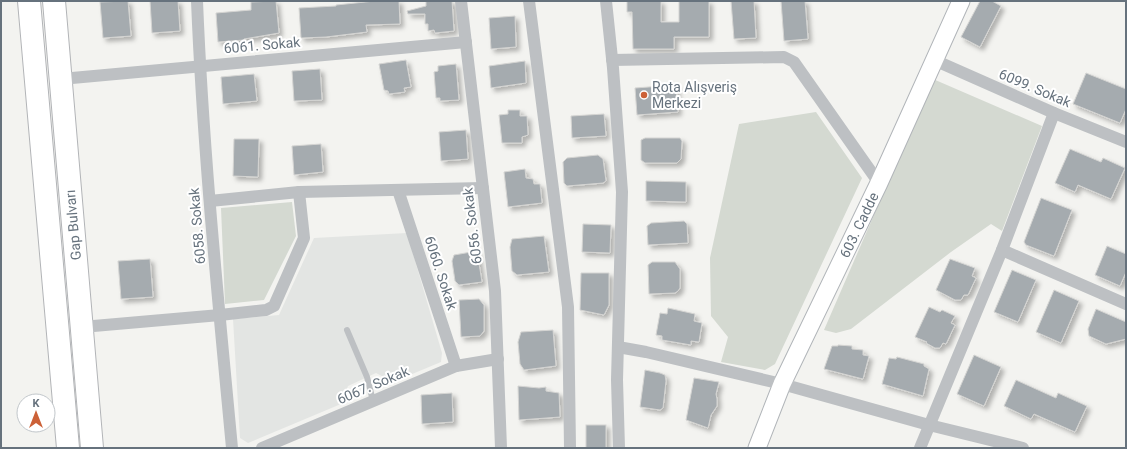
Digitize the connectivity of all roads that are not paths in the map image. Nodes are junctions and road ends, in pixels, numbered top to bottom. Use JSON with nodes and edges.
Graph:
{"nodes":[{"id":1,"x":30,"y":1,"type":"edge"},
{"id":2,"x":54,"y":1,"type":"edge"},
{"id":3,"x":197,"y":1,"type":"edge"},
{"id":4,"x":461,"y":1,"type":"edge"},
{"id":5,"x":529,"y":1,"type":"edge"},
{"id":6,"x":606,"y":1,"type":"edge"},
{"id":7,"x":961,"y":1,"type":"edge"},
{"id":8,"x":466,"y":42,"type":"junction"},
{"id":9,"x":612,"y":60,"type":"junction"},
{"id":10,"x":934,"y":60,"type":"junction"},
{"id":11,"x":200,"y":66,"type":"junction"},
{"id":12,"x":60,"y":79,"type":"junction"},
{"id":13,"x":1054,"y":113,"type":"junction"},
{"id":14,"x":1126,"y":142,"type":"edge"},
{"id":15,"x":878,"y":184,"type":"junction"},
{"id":16,"x":483,"y":188,"type":"junction"},
{"id":17,"x":398,"y":190,"type":"junction"},
{"id":18,"x":299,"y":192,"type":"junction"},
{"id":19,"x":210,"y":201,"type":"junction"},
{"id":20,"x":1002,"y":250,"type":"junction"},
{"id":21,"x":1126,"y":304,"type":"edge"},
{"id":22,"x":220,"y":315,"type":"junction"},
{"id":23,"x":82,"y":327,"type":"junction"},
{"id":24,"x":347,"y":330,"type":"dead end"},
{"id":25,"x":618,"y":347,"type":"junction"},
{"id":26,"x":498,"y":358,"type":"junction"},
{"id":27,"x":456,"y":366,"type":"junction"},
{"id":28,"x":782,"y":384,"type":"junction"},
{"id":29,"x":373,"y":401,"type":"junction"},
{"id":30,"x":929,"y":425,"type":"junction"},
{"id":31,"x":68,"y":448,"type":"edge"},
{"id":32,"x":92,"y":448,"type":"edge"},
{"id":33,"x":232,"y":448,"type":"edge"},
{"id":34,"x":262,"y":448,"type":"edge"},
{"id":35,"x":501,"y":448,"type":"edge"},
{"id":36,"x":570,"y":448,"type":"edge"},
{"id":37,"x":619,"y":448,"type":"edge"},
{"id":38,"x":757,"y":448,"type":"edge"},
{"id":39,"x":920,"y":448,"type":"edge"},
{"id":40,"x":1023,"y":448,"type":"edge"}],
"edges":[{"from":1,"to":31,"type":"highway","name":"Gap Bulvarı"},
{"from":2,"to":12,"type":"highway","name":"Gap Bulvarı"},
{"from":3,"to":11,"type":"street","name":"6058. Sokak"},
{"from":4,"to":8,"type":"street","name":"6056. Sokak"},
{"from":5,"to":36,"type":"street"},
{"from":6,"to":9,"type":"street"},
{"from":7,"to":10,"type":"street","name":"603. Cadde"},
{"from":8,"to":11,"type":"street","name":"6061. Sokak"},
{"from":8,"to":16,"type":"street","name":"6056. Sokak"},
{"from":9,"to":15,"type":"street"},
{"from":9,"to":25,"type":"street"},
{"from":10,"to":13,"type":"street","name":"6099. Sokak"},
{"from":10,"to":15,"type":"street","name":"603. Cadde"},
{"from":11,"to":12,"type":"street","name":"6061. Sokak"},
{"from":11,"to":19,"type":"street","name":"6058. Sokak"},
{"from":12,"to":23,"type":"highway","name":"Gap Bulvarı"},
{"from":13,"to":14,"type":"street","name":"6099. Sokak"},
{"from":13,"to":20,"type":"street"},
{"from":15,"to":28,"type":"street","name":"603. Cadde"},
{"from":16,"to":17,"type":"street"},
{"from":16,"to":26,"type":"street","name":"6056. Sokak"},
{"from":17,"to":18,"type":"street"},
{"from":17,"to":27,"type":"street","name":"6060. Sokak"},
{"from":18,"to":19,"type":"street"},
{"from":18,"to":22,"type":"street"},
{"from":19,"to":22,"type":"street","name":"6058. Sokak"},
{"from":20,"to":21,"type":"street"},
{"from":20,"to":30,"type":"street"},
{"from":22,"to":23,"type":"street"},
{"from":22,"to":33,"type":"street","name":"6058. Sokak"},
{"from":23,"to":32,"type":"highway","name":"Gap Bulvarı"},
{"from":24,"to":29,"type":"lane"},
{"from":25,"to":28,"type":"street"},
{"from":25,"to":37,"type":"street"},
{"from":26,"to":27,"type":"street","name":"6067. Sokak"},
{"from":26,"to":35,"type":"street","name":"6056. Sokak"},
{"from":27,"to":29,"type":"street","name":"6067. Sokak"},
{"from":28,"to":30,"type":"street"},
{"from":28,"to":38,"type":"street","name":"603. Cadde"},
{"from":29,"to":34,"type":"street","name":"6067. Sokak"},
{"from":30,"to":39,"type":"street"},
{"from":30,"to":40,"type":"street"}]}
